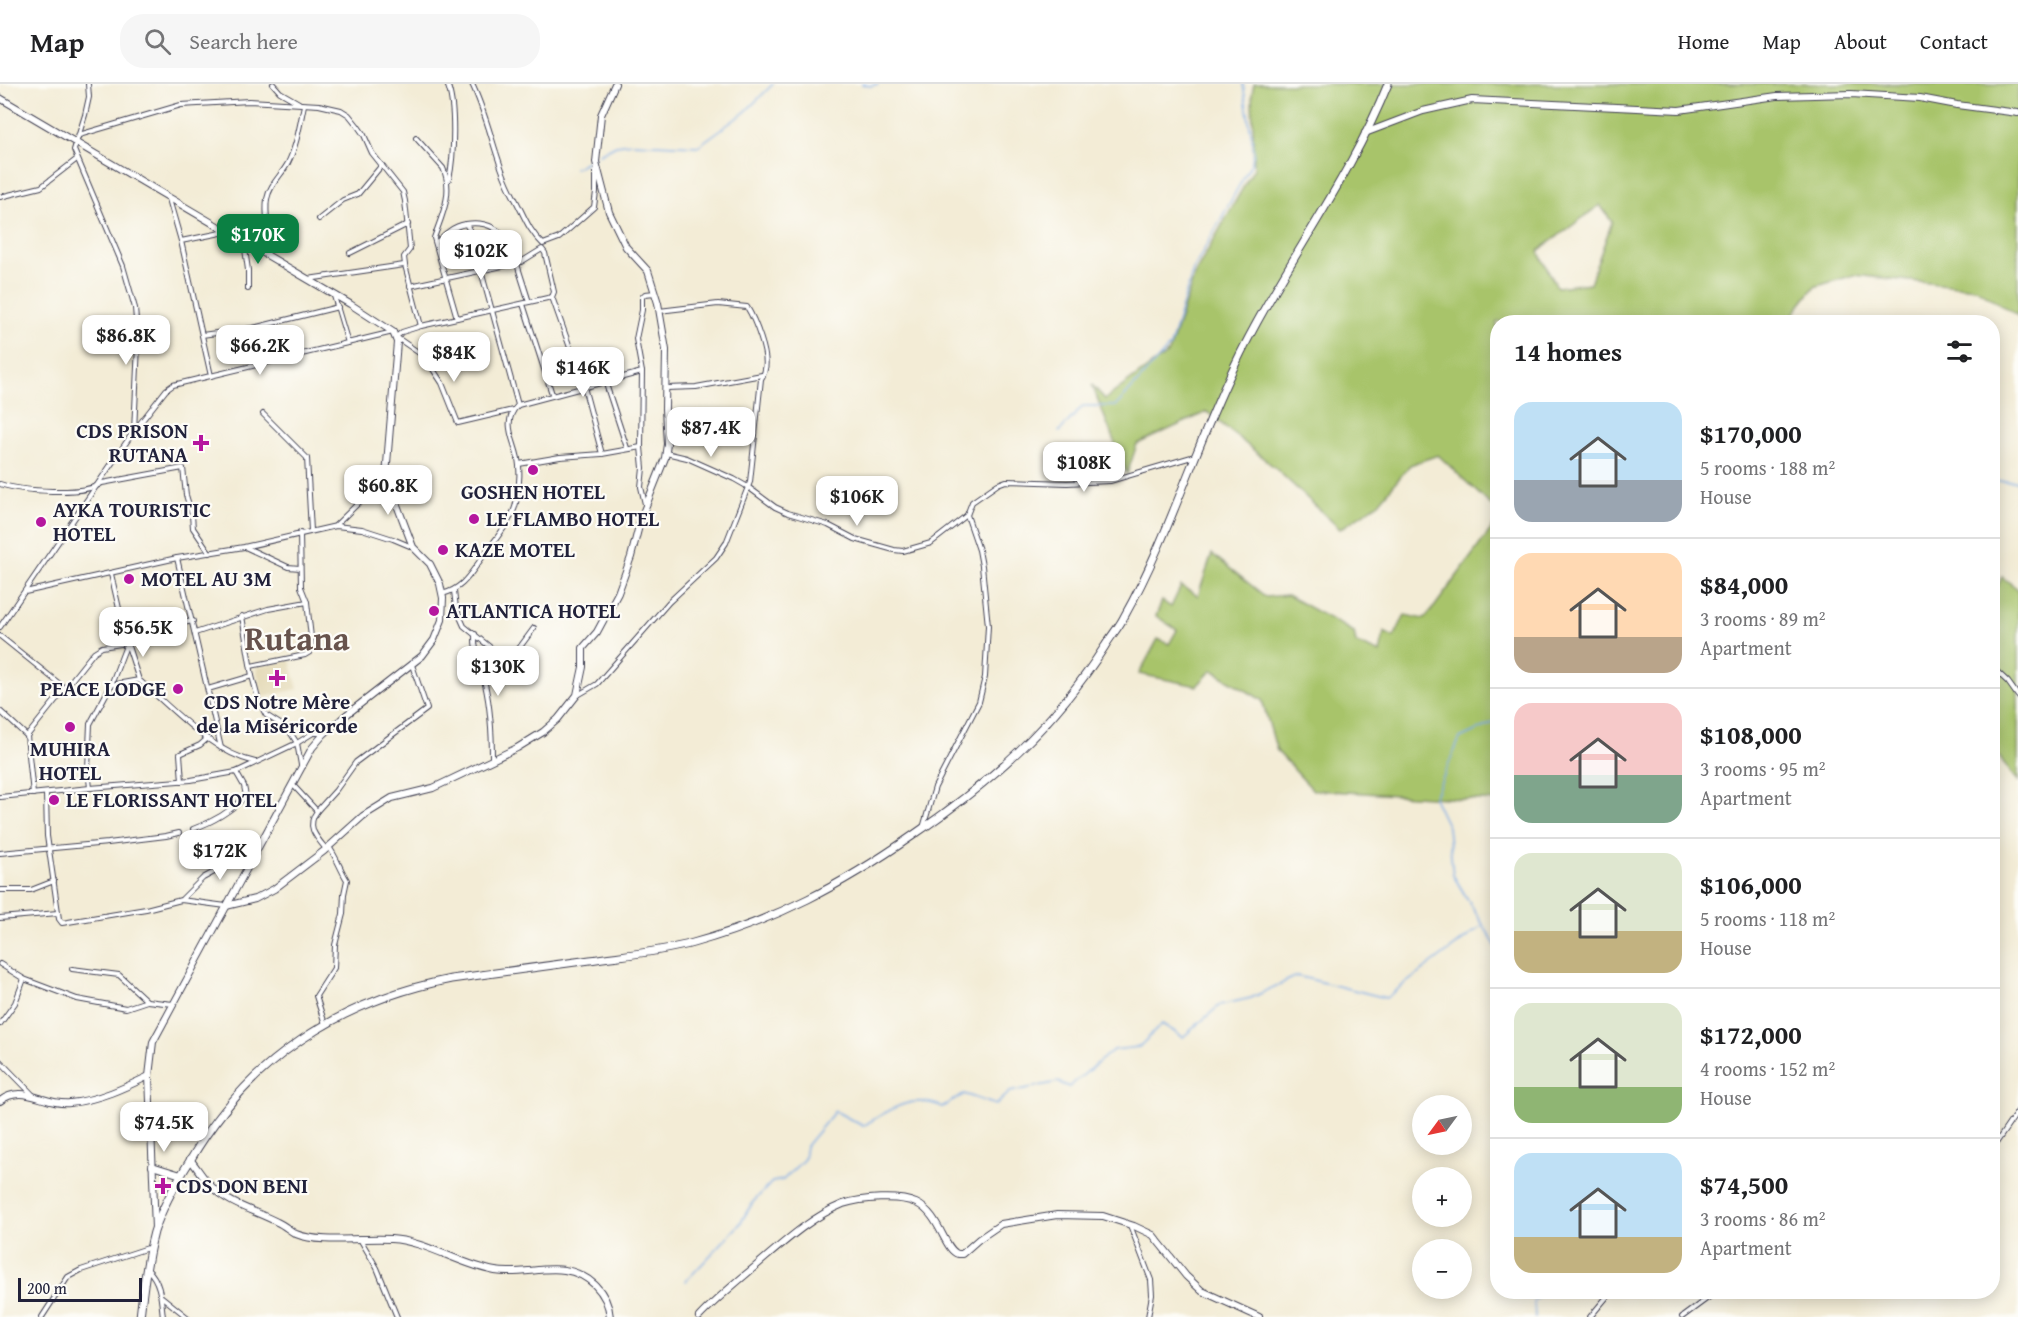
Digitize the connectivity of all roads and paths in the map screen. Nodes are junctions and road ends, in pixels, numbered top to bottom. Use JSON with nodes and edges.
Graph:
{"nodes":[{"id":1,"x":88,"y":84,"type":"edge"},
{"id":2,"x":273,"y":84,"type":"edge"},
{"id":3,"x":447,"y":84,"type":"edge"},
{"id":4,"x":472,"y":84,"type":"edge"},
{"id":5,"x":615,"y":84,"type":"edge"},
{"id":6,"x":1388,"y":84,"type":"edge"},
{"id":7,"x":0,"y":98,"type":"edge"},
{"id":8,"x":303,"y":105,"type":"junction"},
{"id":9,"x":2018,"y":113,"type":"edge"},
{"id":10,"x":1365,"y":133,"type":"junction"},
{"id":11,"x":79,"y":135,"type":"junction"},
{"id":12,"x":416,"y":138,"type":"dead end"},
{"id":13,"x":76,"y":143,"type":"junction"},
{"id":14,"x":77,"y":159,"type":"junction"},
{"id":15,"x":596,"y":162,"type":"junction"},
{"id":16,"x":382,"y":165,"type":"junction"},
{"id":17,"x":448,"y":183,"type":"junction"},
{"id":18,"x":0,"y":197,"type":"edge"},
{"id":19,"x":169,"y":198,"type":"junction"},
{"id":20,"x":319,"y":219,"type":"dead end"},
{"id":21,"x":408,"y":224,"type":"junction"},
{"id":22,"x":466,"y":224,"type":"junction"},
{"id":23,"x":227,"y":232,"type":"junction"},
{"id":24,"x":181,"y":242,"type":"junction"},
{"id":25,"x":244,"y":242,"type":"junction"},
{"id":26,"x":436,"y":243,"type":"junction"},
{"id":27,"x":350,"y":253,"type":"dead end"},
{"id":28,"x":266,"y":256,"type":"junction"},
{"id":29,"x":515,"y":263,"type":"junction"},
{"id":30,"x":405,"y":265,"type":"junction"},
{"id":31,"x":481,"y":269,"type":"junction"},
{"id":32,"x":446,"y":278,"type":"junction"},
{"id":33,"x":307,"y":279,"type":"junction"},
{"id":34,"x":410,"y":285,"type":"junction"},
{"id":35,"x":249,"y":289,"type":"dead end"},
{"id":36,"x":655,"y":293,"type":"junction"},
{"id":37,"x":334,"y":295,"type":"junction"},
{"id":38,"x":552,"y":297,"type":"junction"},
{"id":39,"x":529,"y":302,"type":"junction"},
{"id":40,"x":523,"y":304,"type":"junction"},
{"id":41,"x":338,"y":307,"type":"junction"},
{"id":42,"x":493,"y":310,"type":"junction"},
{"id":43,"x":660,"y":311,"type":"junction"},
{"id":44,"x":457,"y":318,"type":"junction"},
{"id":45,"x":421,"y":326,"type":"junction"},
{"id":46,"x":202,"y":335,"type":"junction"},
{"id":47,"x":395,"y":335,"type":"junction"},
{"id":48,"x":348,"y":343,"type":"junction"},
{"id":49,"x":642,"y":372,"type":"junction"},
{"id":50,"x":763,"y":375,"type":"junction"},
{"id":51,"x":211,"y":376,"type":"junction"},
{"id":52,"x":605,"y":381,"type":"junction"},
{"id":53,"x":584,"y":387,"type":"junction"},
{"id":54,"x":665,"y":388,"type":"junction"},
{"id":55,"x":552,"y":395,"type":"junction"},
{"id":56,"x":518,"y":405,"type":"junction"},
{"id":57,"x":513,"y":410,"type":"junction"},
{"id":58,"x":263,"y":414,"type":"dead end"},
{"id":59,"x":134,"y":431,"type":"junction"},
{"id":60,"x":641,"y":447,"type":"junction"},
{"id":61,"x":627,"y":448,"type":"junction"},
{"id":62,"x":666,"y":453,"type":"junction"},
{"id":63,"x":602,"y":454,"type":"junction"},
{"id":64,"x":1195,"y":456,"type":"junction"},
{"id":65,"x":519,"y":464,"type":"junction"},
{"id":66,"x":386,"y":476,"type":"junction"},
{"id":67,"x":0,"y":484,"type":"edge"},
{"id":68,"x":96,"y":487,"type":"junction"},
{"id":69,"x":748,"y":487,"type":"junction"},
{"id":70,"x":645,"y":508,"type":"junction"},
{"id":71,"x":967,"y":514,"type":"junction"},
{"id":72,"x":336,"y":526,"type":"junction"},
{"id":73,"x":311,"y":531,"type":"junction"},
{"id":74,"x":300,"y":533,"type":"junction"},
{"id":75,"x":244,"y":547,"type":"junction"},
{"id":76,"x":413,"y":547,"type":"junction"},
{"id":77,"x":210,"y":553,"type":"junction"},
{"id":78,"x":177,"y":558,"type":"junction"},
{"id":79,"x":300,"y":568,"type":"junction"},
{"id":80,"x":111,"y":574,"type":"junction"},
{"id":81,"x":454,"y":591,"type":"junction"},
{"id":82,"x":25,"y":592,"type":"junction"},
{"id":83,"x":442,"y":594,"type":"junction"},
{"id":84,"x":307,"y":602,"type":"junction"},
{"id":85,"x":0,"y":616,"type":"edge"},
{"id":86,"x":8,"y":616,"type":"junction"},
{"id":87,"x":242,"y":616,"type":"junction"},
{"id":88,"x":192,"y":621,"type":"junction"},
{"id":89,"x":0,"y":627,"type":"edge"},
{"id":90,"x":534,"y":628,"type":"dead end"},
{"id":91,"x":195,"y":633,"type":"junction"},
{"id":92,"x":126,"y":634,"type":"junction"},
{"id":93,"x":475,"y":634,"type":"junction"},
{"id":94,"x":0,"y":636,"type":"edge"},
{"id":95,"x":127,"y":643,"type":"junction"},
{"id":96,"x":412,"y":665,"type":"junction"},
{"id":97,"x":251,"y":666,"type":"junction"},
{"id":98,"x":2000,"y":674,"type":"edge"},
{"id":99,"x":252,"y":676,"type":"junction"},
{"id":100,"x":139,"y":680,"type":"junction"},
{"id":101,"x":111,"y":685,"type":"junction"},
{"id":102,"x":66,"y":689,"type":"junction"},
{"id":103,"x":208,"y":689,"type":"junction"},
{"id":104,"x":577,"y":695,"type":"junction"},
{"id":105,"x":2018,"y":696,"type":"edge"},
{"id":106,"x":0,"y":711,"type":"edge"},
{"id":107,"x":324,"y":734,"type":"junction"},
{"id":108,"x":27,"y":736,"type":"junction"},
{"id":109,"x":208,"y":738,"type":"junction"},
{"id":110,"x":297,"y":743,"type":"junction"},
{"id":111,"x":222,"y":748,"type":"junction"},
{"id":112,"x":492,"y":760,"type":"junction"},
{"id":113,"x":256,"y":763,"type":"junction"},
{"id":114,"x":301,"y":765,"type":"junction"},
{"id":115,"x":236,"y":772,"type":"junction"},
{"id":116,"x":182,"y":781,"type":"junction"},
{"id":117,"x":291,"y":784,"type":"junction"},
{"id":118,"x":90,"y":788,"type":"junction"},
{"id":119,"x":46,"y":793,"type":"junction"},
{"id":120,"x":33,"y":794,"type":"junction"},
{"id":121,"x":0,"y":797,"type":"edge"},
{"id":122,"x":317,"y":810,"type":"junction"},
{"id":123,"x":193,"y":829,"type":"dead end"},
{"id":124,"x":922,"y":830,"type":"junction"},
{"id":125,"x":179,"y":833,"type":"dead end"},
{"id":126,"x":328,"y":847,"type":"junction"},
{"id":127,"x":48,"y":848,"type":"junction"},
{"id":128,"x":256,"y":851,"type":"junction"},
{"id":129,"x":0,"y":853,"type":"edge"},
{"id":130,"x":54,"y":881,"type":"junction"},
{"id":131,"x":0,"y":890,"type":"edge"},
{"id":132,"x":181,"y":900,"type":"junction"},
{"id":133,"x":226,"y":906,"type":"junction"},
{"id":134,"x":58,"y":913,"type":"junction"},
{"id":135,"x":0,"y":918,"type":"edge"},
{"id":136,"x":0,"y":964,"type":"edge"},
{"id":137,"x":72,"y":969,"type":"dead end"},
{"id":138,"x":24,"y":979,"type":"junction"},
{"id":139,"x":147,"y":1001,"type":"junction"},
{"id":140,"x":173,"y":1005,"type":"junction"},
{"id":141,"x":0,"y":1024,"type":"edge"},
{"id":142,"x":325,"y":1024,"type":"junction"},
{"id":143,"x":0,"y":1061,"type":"edge"},
{"id":144,"x":149,"y":1076,"type":"junction"},
{"id":145,"x":34,"y":1096,"type":"junction"},
{"id":146,"x":0,"y":1101,"type":"edge"},
{"id":147,"x":2018,"y":1111,"type":"edge"},
{"id":148,"x":2000,"y":1137,"type":"edge"},
{"id":149,"x":190,"y":1159,"type":"junction"},
{"id":150,"x":152,"y":1166,"type":"junction"},
{"id":151,"x":181,"y":1175,"type":"junction"},
{"id":152,"x":1130,"y":1225,"type":"junction"},
{"id":153,"x":155,"y":1231,"type":"junction"},
{"id":154,"x":360,"y":1239,"type":"junction"},
{"id":155,"x":151,"y":1247,"type":"junction"},
{"id":156,"x":148,"y":1270,"type":"junction"},
{"id":157,"x":160,"y":1296,"type":"junction"},
{"id":158,"x":1605,"y":1299,"type":"edge"},
{"id":159,"x":1706,"y":1299,"type":"edge"},
{"id":160,"x":42,"y":1317,"type":"edge"},
{"id":161,"x":140,"y":1317,"type":"edge"},
{"id":162,"x":163,"y":1317,"type":"edge"},
{"id":163,"x":187,"y":1317,"type":"edge"},
{"id":164,"x":397,"y":1317,"type":"edge"},
{"id":165,"x":610,"y":1317,"type":"edge"},
{"id":166,"x":699,"y":1317,"type":"edge"},
{"id":167,"x":1148,"y":1317,"type":"edge"},
{"id":168,"x":1259,"y":1317,"type":"edge"},
{"id":169,"x":1590,"y":1317,"type":"edge"},
{"id":170,"x":1682,"y":1317,"type":"edge"}],
"edges":[{"from":1,"to":11,"type":"street"},
{"from":2,"to":8,"type":"street"},
{"from":3,"to":17,"type":"street"},
{"from":4,"to":15,"type":"street"},
{"from":5,"to":15,"type":"street"},
{"from":6,"to":10,"type":"main road"},
{"from":7,"to":13,"type":"street"},
{"from":8,"to":11,"type":"street"},
{"from":8,"to":16,"type":"street"},
{"from":8,"to":28,"type":"street"},
{"from":9,"to":10,"type":"street"},
{"from":10,"to":64,"type":"main road"},
{"from":11,"to":13,"type":"street"},
{"from":12,"to":17,"type":"street"},
{"from":13,"to":14,"type":"street"},
{"from":13,"to":19,"type":"street"},
{"from":14,"to":18,"type":"street"},
{"from":14,"to":59,"type":"street"},
{"from":15,"to":36,"type":"street"},
{"from":16,"to":20,"type":"street"},
{"from":16,"to":21,"type":"street"},
{"from":17,"to":26,"type":"street"},
{"from":19,"to":23,"type":"street"},
{"from":19,"to":24,"type":"street"},
{"from":21,"to":27,"type":"street"},
{"from":21,"to":30,"type":"street"},
{"from":22,"to":26,"type":"street"},
{"from":22,"to":29,"type":"street"},
{"from":22,"to":31,"type":"street"},
{"from":23,"to":24,"type":"street"},
{"from":23,"to":25,"type":"street"},
{"from":24,"to":46,"type":"street"},
{"from":25,"to":28,"type":"street"},
{"from":25,"to":35,"type":"street"},
{"from":26,"to":32,"type":"street"},
{"from":28,"to":33,"type":"street"},
{"from":29,"to":31,"type":"street"},
{"from":29,"to":38,"type":"street"},
{"from":29,"to":39,"type":"street"},
{"from":30,"to":33,"type":"street"},
{"from":30,"to":34,"type":"street"},
{"from":31,"to":32,"type":"street"},
{"from":31,"to":42,"type":"street"},
{"from":32,"to":34,"type":"street"},
{"from":32,"to":44,"type":"street"},
{"from":33,"to":37,"type":"street"},
{"from":34,"to":45,"type":"street"},
{"from":36,"to":43,"type":"street"},
{"from":36,"to":49,"type":"street"},
{"from":37,"to":41,"type":"street"},
{"from":37,"to":47,"type":"street"},
{"from":38,"to":39,"type":"street"},
{"from":38,"to":53,"type":"street"},
{"from":39,"to":40,"type":"street"},
{"from":40,"to":42,"type":"street"},
{"from":40,"to":55,"type":"street"},
{"from":41,"to":46,"type":"street"},
{"from":41,"to":48,"type":"street"},
{"from":42,"to":44,"type":"street"},
{"from":42,"to":56,"type":"street"},
{"from":43,"to":50,"type":"street"},
{"from":43,"to":54,"type":"street"},
{"from":44,"to":45,"type":"street"},
{"from":45,"to":47,"type":"street"},
{"from":46,"to":51,"type":"street"},
{"from":47,"to":48,"type":"street"},
{"from":47,"to":57,"type":"street"},
{"from":47,"to":66,"type":"street"},
{"from":48,"to":51,"type":"street"},
{"from":49,"to":52,"type":"street"},
{"from":49,"to":60,"type":"street"},
{"from":50,"to":54,"type":"street"},
{"from":50,"to":69,"type":"street"},
{"from":51,"to":59,"type":"street"},
{"from":52,"to":53,"type":"street"},
{"from":52,"to":61,"type":"street"},
{"from":53,"to":55,"type":"street"},
{"from":53,"to":63,"type":"street"},
{"from":54,"to":62,"type":"street"},
{"from":55,"to":56,"type":"street"},
{"from":56,"to":57,"type":"street"},
{"from":57,"to":65,"type":"street"},
{"from":58,"to":73,"type":"street"},
{"from":59,"to":68,"type":"street"},
{"from":60,"to":61,"type":"street"},
{"from":60,"to":70,"type":"street"},
{"from":61,"to":63,"type":"street"},
{"from":62,"to":69,"type":"street"},
{"from":62,"to":70,"type":"street"},
{"from":63,"to":65,"type":"street"},
{"from":64,"to":71,"type":"street"},
{"from":64,"to":124,"type":"main road"},
{"from":65,"to":81,"type":"street"},
{"from":66,"to":72,"type":"street"},
{"from":66,"to":76,"type":"street"},
{"from":67,"to":68,"type":"street"},
{"from":68,"to":77,"type":"street"},
{"from":68,"to":82,"type":"street"},
{"from":69,"to":71,"type":"street"},
{"from":69,"to":104,"type":"street"},
{"from":70,"to":104,"type":"street"},
{"from":71,"to":124,"type":"street"},
{"from":72,"to":73,"type":"street"},
{"from":72,"to":76,"type":"street"},
{"from":73,"to":74,"type":"street"},
{"from":74,"to":75,"type":"street"},
{"from":74,"to":79,"type":"street"},
{"from":75,"to":77,"type":"street"},
{"from":75,"to":79,"type":"street"},
{"from":76,"to":83,"type":"street"},
{"from":77,"to":78,"type":"street"},
{"from":78,"to":80,"type":"street"},
{"from":78,"to":88,"type":"street"},
{"from":79,"to":84,"type":"street"},
{"from":80,"to":82,"type":"street"},
{"from":80,"to":92,"type":"street"},
{"from":81,"to":83,"type":"street"},
{"from":81,"to":93,"type":"street"},
{"from":82,"to":86,"type":"street"},
{"from":83,"to":96,"type":"street"},
{"from":84,"to":87,"type":"street"},
{"from":84,"to":97,"type":"street"},
{"from":85,"to":86,"type":"street"},
{"from":86,"to":89,"type":"street"},
{"from":87,"to":91,"type":"street"},
{"from":87,"to":97,"type":"street"},
{"from":88,"to":91,"type":"street"},
{"from":88,"to":92,"type":"street"},
{"from":90,"to":93,"type":"street"},
{"from":91,"to":103,"type":"street"},
{"from":92,"to":95,"type":"street"},
{"from":93,"to":112,"type":"street"},
{"from":94,"to":102,"type":"street"},
{"from":95,"to":100,"type":"street"},
{"from":95,"to":101,"type":"street"},
{"from":95,"to":102,"type":"street"},
{"from":96,"to":107,"type":"street"},
{"from":96,"to":122,"type":"street"},
{"from":97,"to":99,"type":"street"},
{"from":98,"to":105,"type":"street"},
{"from":99,"to":103,"type":"street"},
{"from":99,"to":110,"type":"street"},
{"from":100,"to":101,"type":"street"},
{"from":100,"to":109,"type":"street"},
{"from":101,"to":118,"type":"street"},
{"from":102,"to":108,"type":"street"},
{"from":103,"to":111,"type":"street"},
{"from":104,"to":112,"type":"street"},
{"from":106,"to":108,"type":"street"},
{"from":107,"to":110,"type":"street"},
{"from":107,"to":114,"type":"street"},
{"from":108,"to":120,"type":"street"},
{"from":109,"to":111,"type":"street"},
{"from":109,"to":116,"type":"street"},
{"from":110,"to":113,"type":"street"},
{"from":110,"to":114,"type":"street"},
{"from":111,"to":113,"type":"street"},
{"from":112,"to":126,"type":"street"},
{"from":113,"to":115,"type":"street"},
{"from":114,"to":117,"type":"street"},
{"from":115,"to":116,"type":"street"},
{"from":115,"to":123,"type":"street"},
{"from":116,"to":118,"type":"street"},
{"from":117,"to":122,"type":"street"},
{"from":117,"to":128,"type":"street"},
{"from":118,"to":119,"type":"street"},
{"from":119,"to":120,"type":"street"},
{"from":119,"to":127,"type":"street"},
{"from":120,"to":121,"type":"street"},
{"from":122,"to":126,"type":"street"},
{"from":124,"to":142,"type":"main road"},
{"from":125,"to":127,"type":"street"},
{"from":126,"to":133,"type":"street"},
{"from":126,"to":142,"type":"street"},
{"from":127,"to":129,"type":"street"},
{"from":127,"to":130,"type":"street"},
{"from":128,"to":132,"type":"street"},
{"from":128,"to":133,"type":"street"},
{"from":130,"to":131,"type":"street"},
{"from":130,"to":134,"type":"street"},
{"from":132,"to":133,"type":"street"},
{"from":132,"to":134,"type":"street"},
{"from":133,"to":140,"type":"street"},
{"from":134,"to":135,"type":"street"},
{"from":136,"to":138,"type":"street"},
{"from":137,"to":139,"type":"street"},
{"from":138,"to":139,"type":"street"},
{"from":138,"to":141,"type":"street"},
{"from":139,"to":140,"type":"street"},
{"from":140,"to":144,"type":"street"},
{"from":142,"to":149,"type":"main road"},
{"from":143,"to":145,"type":"street"},
{"from":144,"to":145,"type":"street"},
{"from":144,"to":150,"type":"street"},
{"from":145,"to":146,"type":"street"},
{"from":147,"to":148,"type":"street"},
{"from":149,"to":151,"type":"main road"},
{"from":149,"to":154,"type":"street"},
{"from":150,"to":151,"type":"street"},
{"from":150,"to":153,"type":"street"},
{"from":151,"to":153,"type":"main road"},
{"from":152,"to":166,"type":"street"},
{"from":152,"to":167,"type":"street"},
{"from":152,"to":168,"type":"street"},
{"from":153,"to":155,"type":"main road"},
{"from":154,"to":164,"type":"street"},
{"from":154,"to":165,"type":"street"},
{"from":155,"to":156,"type":"main road"},
{"from":155,"to":160,"type":"street"},
{"from":156,"to":157,"type":"street"},
{"from":156,"to":161,"type":"main road"},
{"from":157,"to":162,"type":"street"},
{"from":157,"to":163,"type":"street"},
{"from":158,"to":169,"type":"street"},
{"from":159,"to":170,"type":"street"}]}
